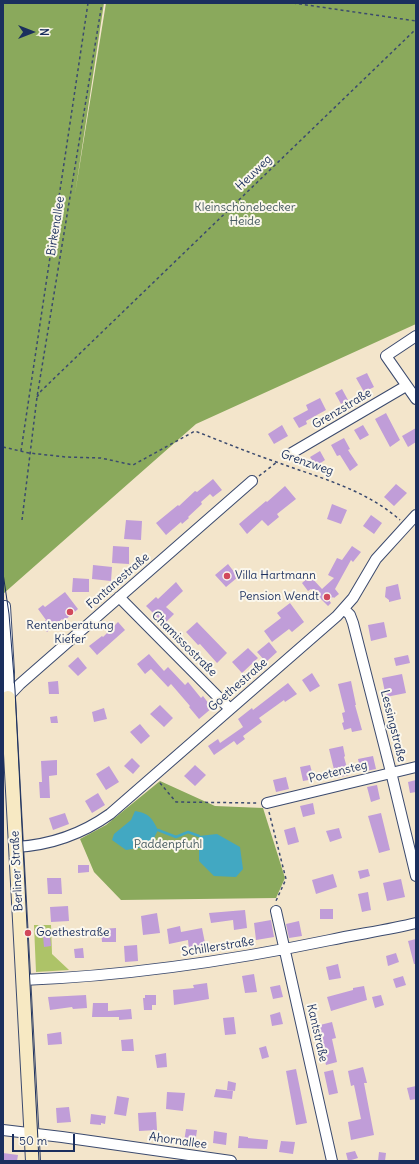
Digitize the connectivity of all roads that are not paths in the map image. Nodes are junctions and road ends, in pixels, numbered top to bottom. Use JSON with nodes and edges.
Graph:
{"nodes":[{"id":1,"x":416,"y":336,"type":"edge"},
{"id":2,"x":406,"y":386,"type":"junction"},
{"id":3,"x":416,"y":399,"type":"edge"},
{"id":4,"x":290,"y":454,"type":"dead end"},
{"id":5,"x":252,"y":481,"type":"road end"},
{"id":6,"x":416,"y":515,"type":"edge"},
{"id":7,"x":119,"y":597,"type":"junction"},
{"id":8,"x":5,"y":606,"type":"dead end"},
{"id":9,"x":344,"y":609,"type":"junction"},
{"id":10,"x":5,"y":700,"type":"edge"},
{"id":11,"x":230,"y":709,"type":"junction"},
{"id":12,"x":416,"y":767,"type":"edge"},
{"id":13,"x":391,"y":772,"type":"junction"},
{"id":14,"x":266,"y":803,"type":"road end"},
{"id":15,"x":16,"y":847,"type":"junction"},
{"id":16,"x":416,"y":876,"type":"edge"},
{"id":17,"x":276,"y":911,"type":"road end"},
{"id":18,"x":416,"y":923,"type":"edge"},
{"id":19,"x":284,"y":950,"type":"junction"},
{"id":20,"x":22,"y":980,"type":"junction"},
{"id":21,"x":3,"y":1130,"type":"edge"},
{"id":22,"x":32,"y":1134,"type":"junction"},
{"id":23,"x":33,"y":1161,"type":"edge"},
{"id":24,"x":231,"y":1161,"type":"edge"},
{"id":25,"x":332,"y":1161,"type":"edge"}],
"edges":[{"from":1,"to":2,"type":"street"},
{"from":2,"to":3,"type":"street"},
{"from":2,"to":4,"type":"street","name":"Grenzstraße"},
{"from":5,"to":7,"type":"street","name":"Fontanestraße"},
{"from":6,"to":9,"type":"street","name":"Goethestraße"},
{"from":7,"to":10,"type":"street","name":"Fontanestraße"},
{"from":7,"to":11,"type":"street","name":"Chamissostraße"},
{"from":8,"to":10,"type":"street","name":"Berliner Straße"},
{"from":9,"to":11,"type":"street","name":"Goethestraße"},
{"from":9,"to":13,"type":"street","name":"Lessingstraße"},
{"from":10,"to":15,"type":"street","name":"Berliner Straße"},
{"from":11,"to":15,"type":"street","name":"Goethestraße"},
{"from":12,"to":13,"type":"street","name":"Poetensteg"},
{"from":13,"to":14,"type":"street","name":"Poetensteg"},
{"from":13,"to":16,"type":"street","name":"Lessingstraße"},
{"from":15,"to":20,"type":"street","name":"Berliner Straße"},
{"from":17,"to":19,"type":"street","name":"Kantstraße"},
{"from":18,"to":19,"type":"street","name":"Schillerstraße"},
{"from":19,"to":20,"type":"street","name":"Schillerstraße"},
{"from":19,"to":25,"type":"street","name":"Kantstraße"},
{"from":20,"to":22,"type":"street","name":"Berliner Straße"},
{"from":21,"to":22,"type":"street","name":"Ahornallee"},
{"from":22,"to":23,"type":"street","name":"Berliner Straße"},
{"from":22,"to":24,"type":"street","name":"Ahornallee"}]}
